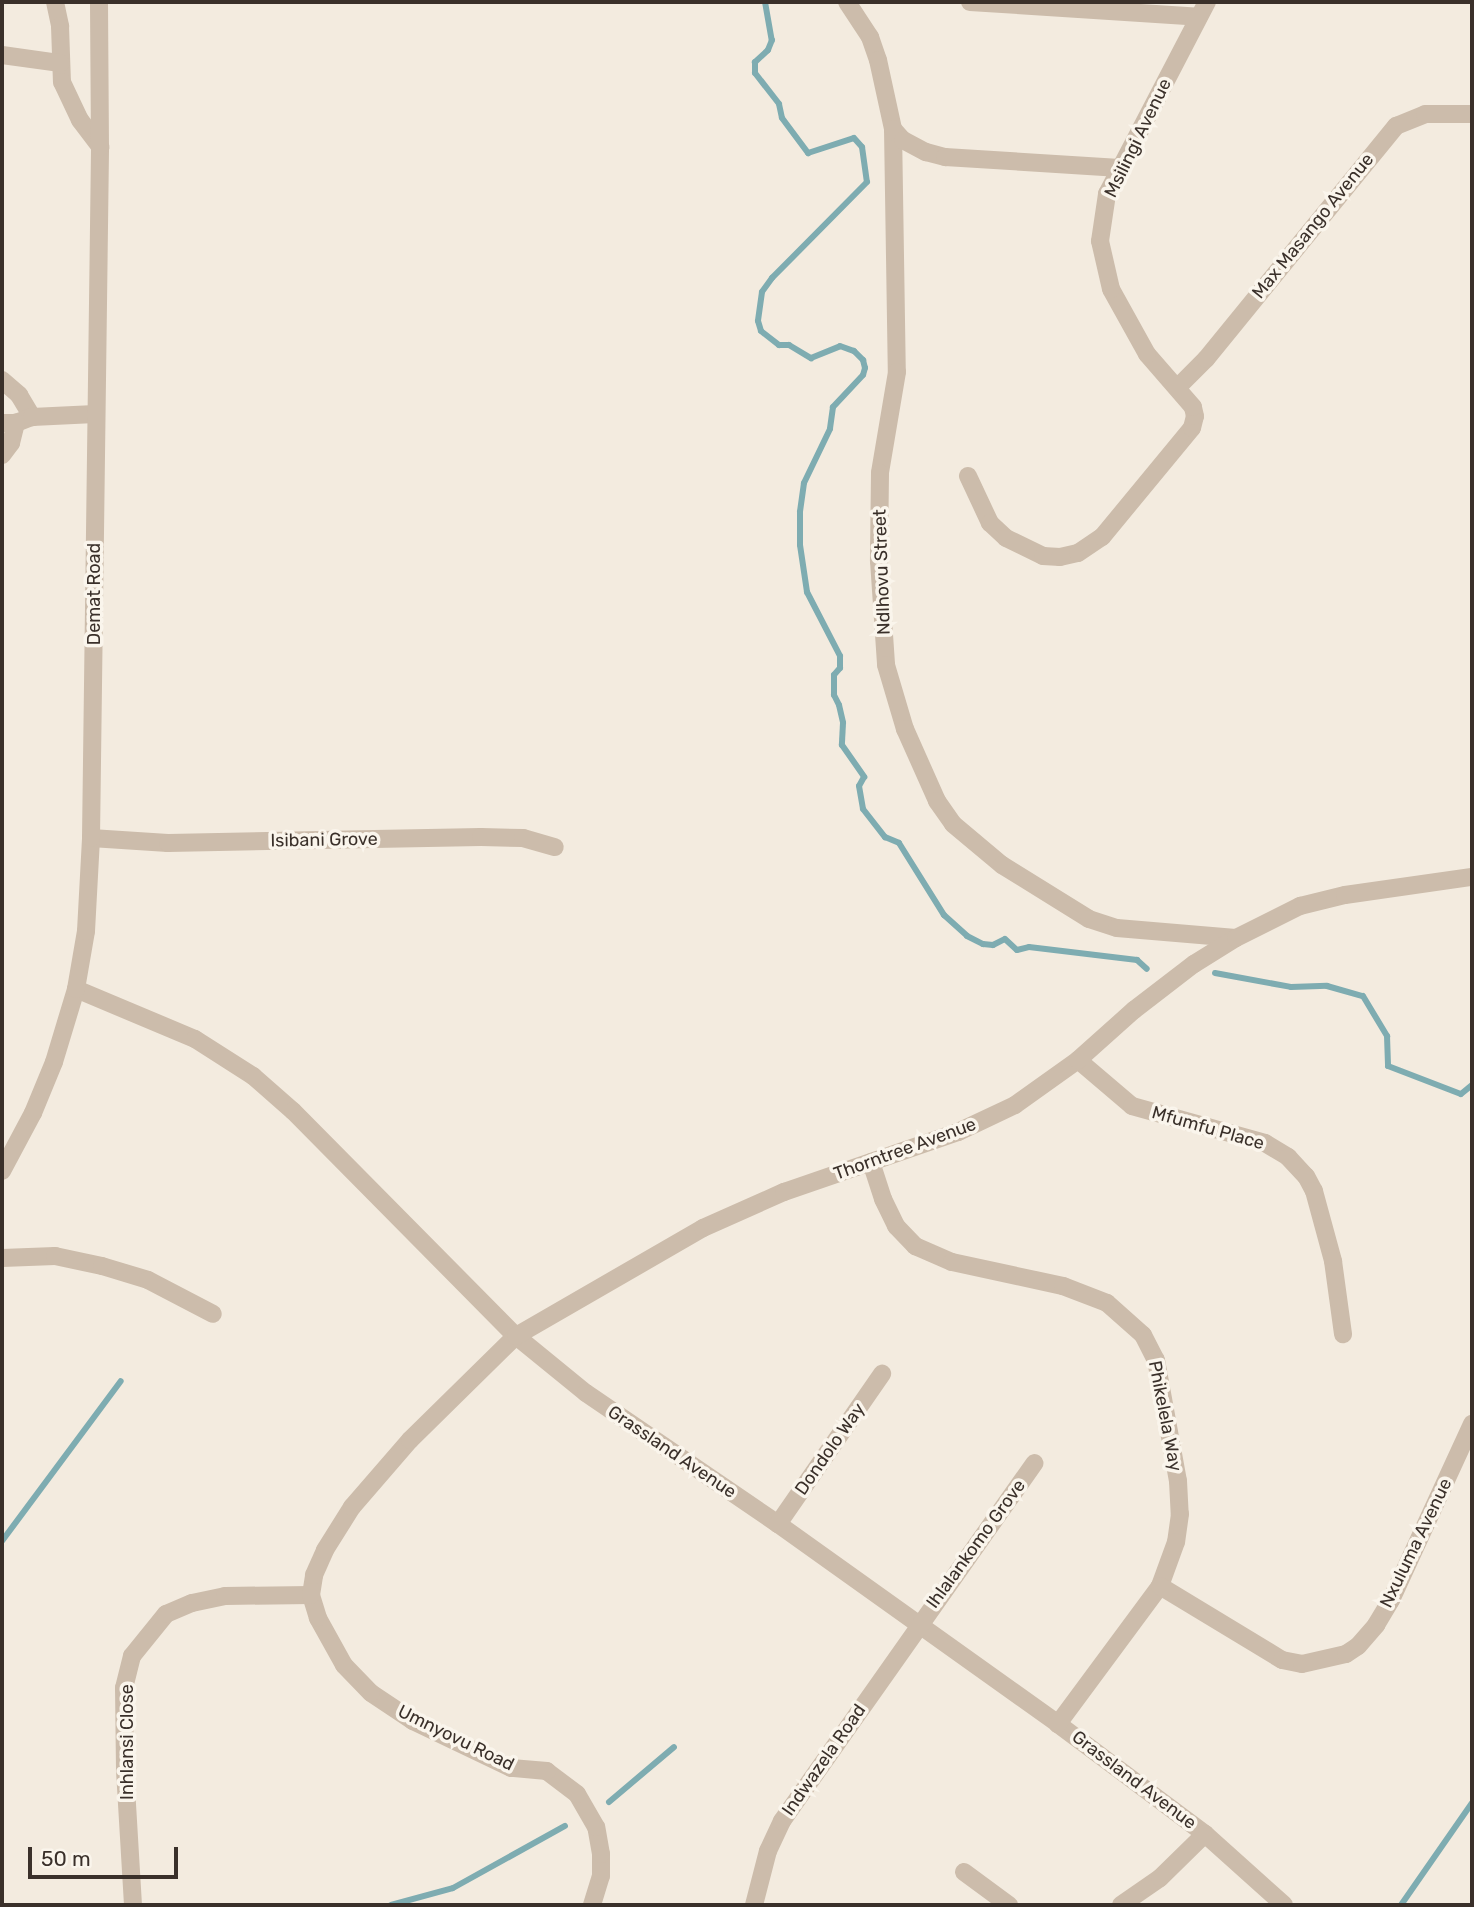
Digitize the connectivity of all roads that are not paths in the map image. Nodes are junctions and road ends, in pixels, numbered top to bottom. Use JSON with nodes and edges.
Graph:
{"nodes":[{"id":1,"x":55,"y":2,"type":"edge"},
{"id":2,"x":99,"y":2,"type":"edge"},
{"id":3,"x":847,"y":2,"type":"edge"},
{"id":4,"x":970,"y":2,"type":"edge"},
{"id":5,"x":1203,"y":9,"type":"edge"},
{"id":6,"x":2,"y":55,"type":"edge"},
{"id":7,"x":60,"y":63,"type":"junction"},
{"id":8,"x":1472,"y":114,"type":"edge"},
{"id":9,"x":893,"y":129,"type":"junction"},
{"id":10,"x":100,"y":146,"type":"junction"},
{"id":11,"x":1120,"y":168,"type":"junction"},
{"id":12,"x":2,"y":380,"type":"edge"},
{"id":13,"x":1178,"y":387,"type":"junction"},
{"id":14,"x":95,"y":414,"type":"junction"},
{"id":15,"x":17,"y":421,"type":"edge"},
{"id":16,"x":2,"y":455,"type":"edge"},
{"id":17,"x":968,"y":476,"type":"dead end"},
{"id":18,"x":91,"y":838,"type":"junction"},
{"id":19,"x":555,"y":847,"type":"dead end"},
{"id":20,"x":1472,"y":877,"type":"edge"},
{"id":21,"x":1236,"y":938,"type":"junction"},
{"id":22,"x":76,"y":989,"type":"junction"},
{"id":23,"x":1078,"y":1060,"type":"junction"},
{"id":24,"x":871,"y":1163,"type":"junction"},
{"id":25,"x":2,"y":1171,"type":"edge"},
{"id":26,"x":2,"y":1258,"type":"edge"},
{"id":27,"x":213,"y":1314,"type":"dead end"},
{"id":28,"x":1343,"y":1334,"type":"dead end"},
{"id":29,"x":516,"y":1336,"type":"junction"},
{"id":30,"x":882,"y":1374,"type":"dead end"},
{"id":31,"x":1472,"y":1424,"type":"edge"},
{"id":32,"x":1035,"y":1463,"type":"dead end"},
{"id":33,"x":778,"y":1524,"type":"junction"},
{"id":34,"x":1160,"y":1586,"type":"junction"},
{"id":35,"x":312,"y":1595,"type":"junction"},
{"id":36,"x":917,"y":1626,"type":"junction"},
{"id":37,"x":1058,"y":1724,"type":"junction"},
{"id":38,"x":1205,"y":1833,"type":"junction"},
{"id":39,"x":964,"y":1872,"type":"dead end"},
{"id":40,"x":133,"y":1905,"type":"edge"},
{"id":41,"x":592,"y":1905,"type":"edge"},
{"id":42,"x":754,"y":1905,"type":"edge"},
{"id":43,"x":1009,"y":1905,"type":"edge"},
{"id":44,"x":1121,"y":1905,"type":"edge"},
{"id":45,"x":1284,"y":1905,"type":"edge"}],
"edges":[{"from":1,"to":7,"type":"street"},
{"from":2,"to":10,"type":"street","name":"Demat Road"},
{"from":3,"to":9,"type":"street","name":"Ndlhovu Street"},
{"from":4,"to":5,"type":"street"},
{"from":5,"to":11,"type":"street","name":"Msilingi Avenue"},
{"from":6,"to":7,"type":"street"},
{"from":7,"to":10,"type":"street"},
{"from":8,"to":13,"type":"street","name":"Max Masango Avenue"},
{"from":9,"to":11,"type":"street"},
{"from":9,"to":21,"type":"street","name":"Ndlhovu Street"},
{"from":10,"to":14,"type":"street","name":"Demat Road"},
{"from":11,"to":13,"type":"street","name":"Msilingi Avenue"},
{"from":12,"to":15,"type":"street"},
{"from":13,"to":17,"type":"street","name":"Msilingi Avenue"},
{"from":14,"to":15,"type":"street"},
{"from":14,"to":18,"type":"street","name":"Demat Road"},
{"from":15,"to":16,"type":"street"},
{"from":18,"to":19,"type":"street","name":"Isibani Grove"},
{"from":18,"to":22,"type":"street","name":"Demat Road"},
{"from":20,"to":21,"type":"street","name":"Thorntree Avenue"},
{"from":21,"to":23,"type":"street","name":"Thorntree Avenue"},
{"from":22,"to":25,"type":"street","name":"Demat Road"},
{"from":22,"to":29,"type":"street","name":"Grassland Avenue"},
{"from":23,"to":24,"type":"street","name":"Thorntree Avenue"},
{"from":23,"to":28,"type":"street","name":"Mfumfu Place"},
{"from":24,"to":29,"type":"street","name":"Thorntree Avenue"},
{"from":24,"to":34,"type":"street","name":"Phikelela Way"},
{"from":26,"to":27,"type":"street"},
{"from":29,"to":33,"type":"street","name":"Grassland Avenue"},
{"from":29,"to":35,"type":"street"},
{"from":30,"to":33,"type":"street","name":"Dondolo Way"},
{"from":31,"to":34,"type":"street","name":"Nxuluma Avenue"},
{"from":32,"to":36,"type":"street","name":"Ihlalankomo Grove"},
{"from":33,"to":36,"type":"street","name":"Grassland Avenue"},
{"from":34,"to":37,"type":"street","name":"Phikelela Way"},
{"from":35,"to":40,"type":"street","name":"Inhlansi Close"},
{"from":35,"to":41,"type":"street","name":"Umnyovu Road"},
{"from":36,"to":37,"type":"street","name":"Grassland Avenue"},
{"from":36,"to":42,"type":"street","name":"Indwazela Road"},
{"from":37,"to":38,"type":"street","name":"Grassland Avenue"},
{"from":38,"to":44,"type":"street"},
{"from":38,"to":45,"type":"street","name":"Grassland Avenue"},
{"from":39,"to":43,"type":"street"}]}
